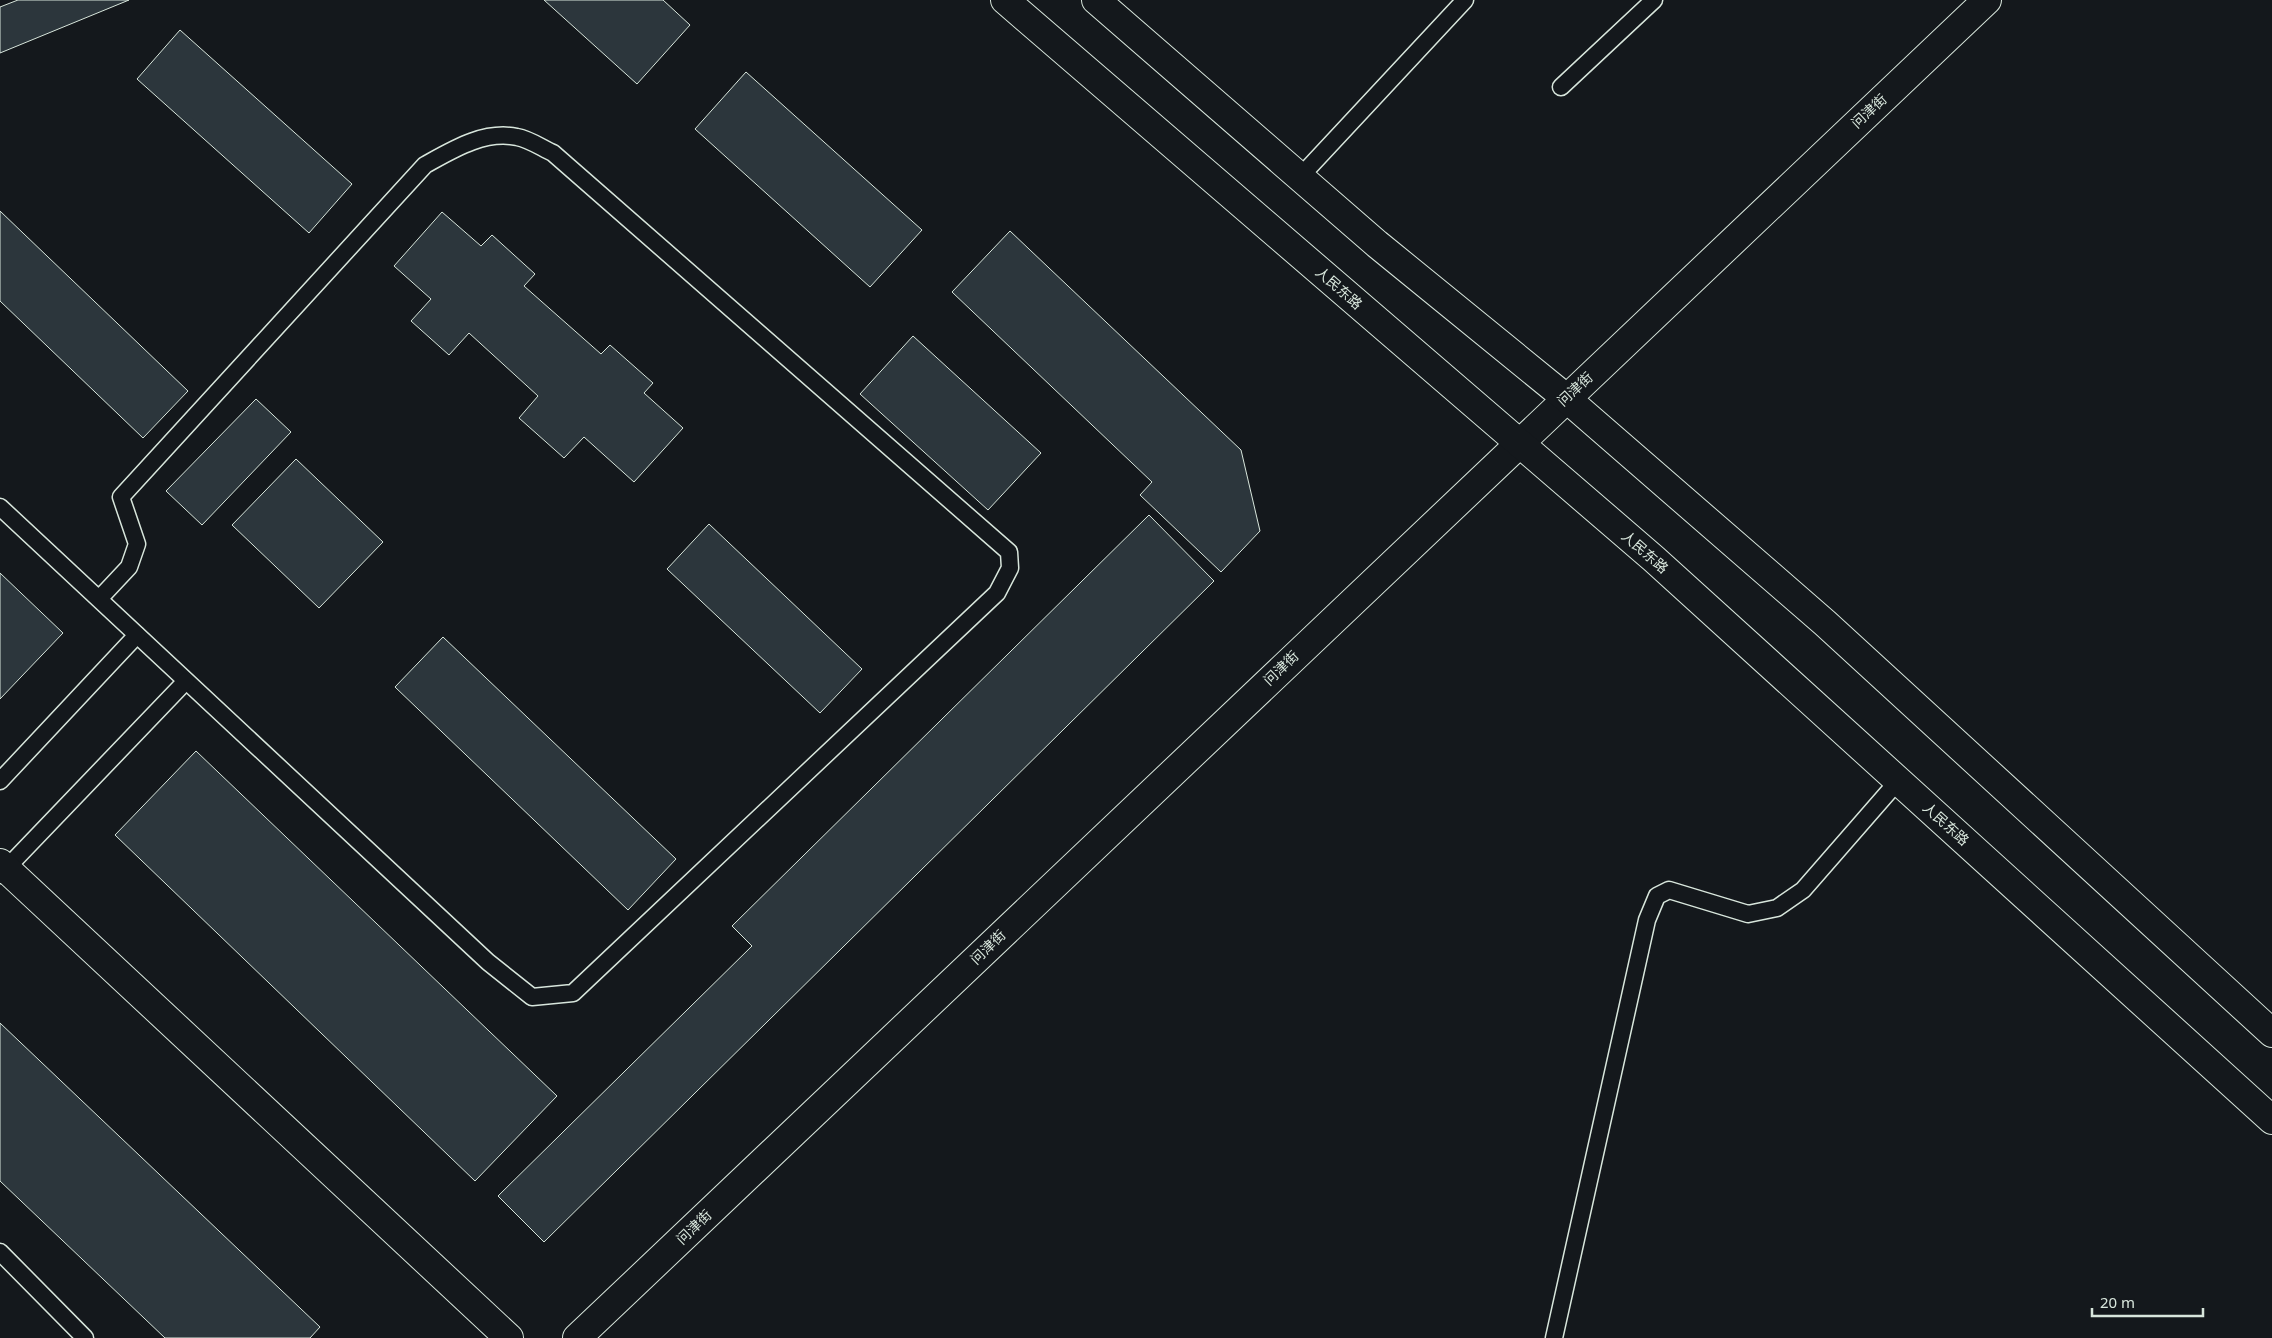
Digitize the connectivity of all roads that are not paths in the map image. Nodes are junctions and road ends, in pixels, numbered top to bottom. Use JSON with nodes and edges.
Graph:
{"nodes":[{"id":1,"x":1005,"y":0,"type":"edge"},
{"id":2,"x":1096,"y":0,"type":"edge"},
{"id":3,"x":1465,"y":0,"type":"edge"},
{"id":4,"x":1654,"y":0,"type":"edge"},
{"id":5,"x":1987,"y":0,"type":"edge"},
{"id":6,"x":1561,"y":87,"type":"dead end"},
{"id":7,"x":1300,"y":177,"type":"junction"},
{"id":8,"x":1566,"y":398,"type":"junction"},
{"id":9,"x":1519,"y":443,"type":"junction"},
{"id":10,"x":0,"y":507,"type":"edge"},
{"id":11,"x":100,"y":599,"type":"junction"},
{"id":12,"x":137,"y":634,"type":"junction"},
{"id":13,"x":186,"y":681,"type":"junction"},
{"id":14,"x":0,"y":781,"type":"edge"},
{"id":15,"x":1898,"y":781,"type":"junction"},
{"id":16,"x":2,"y":869,"type":"edge"},
{"id":17,"x":2272,"y":1032,"type":"edge"},
{"id":18,"x":2272,"y":1120,"type":"edge"},
{"id":19,"x":0,"y":1252,"type":"edge"},
{"id":20,"x":85,"y":1338,"type":"edge"},
{"id":21,"x":509,"y":1338,"type":"edge"},
{"id":22,"x":577,"y":1338,"type":"edge"},
{"id":23,"x":1554,"y":1338,"type":"edge"}],
"edges":[{"from":1,"to":9,"type":"main road","name":"人民东路"},
{"from":2,"to":7,"type":"main road"},
{"from":3,"to":7,"type":"lane"},
{"from":4,"to":6,"type":"lane"},
{"from":5,"to":8,"type":"main road","name":"问津街"},
{"from":7,"to":8,"type":"main road"},
{"from":8,"to":9,"type":"main road","name":"问津街"},
{"from":8,"to":17,"type":"main road"},
{"from":9,"to":15,"type":"main road","name":"人民东路"},
{"from":9,"to":22,"type":"main road","name":"问津街"},
{"from":10,"to":11,"type":"lane"},
{"from":11,"to":12,"type":"lane"},
{"from":11,"to":13,"type":"lane"},
{"from":12,"to":13,"type":"lane"},
{"from":12,"to":14,"type":"lane"},
{"from":13,"to":16,"type":"lane"},
{"from":15,"to":18,"type":"main road","name":"人民东路"},
{"from":15,"to":23,"type":"lane"},
{"from":16,"to":21,"type":"main road"},
{"from":19,"to":20,"type":"lane"}]}
